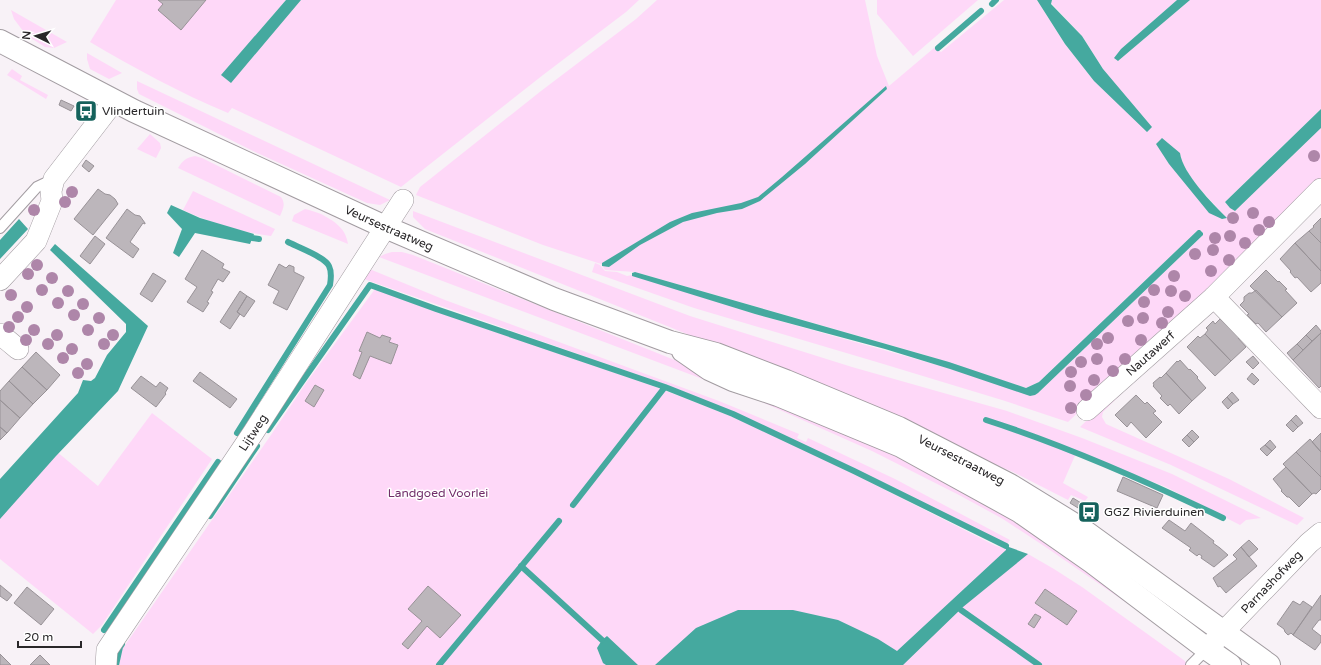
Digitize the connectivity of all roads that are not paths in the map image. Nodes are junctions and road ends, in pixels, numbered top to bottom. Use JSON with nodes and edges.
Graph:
{"nodes":[{"id":1,"x":0,"y":41,"type":"edge"},
{"id":2,"x":114,"y":101,"type":"junction"},
{"id":3,"x":54,"y":179,"type":"junction"},
{"id":4,"x":1321,"y":189,"type":"edge"},
{"id":5,"x":403,"y":200,"type":"dead end"},
{"id":6,"x":0,"y":228,"type":"edge"},
{"id":7,"x":386,"y":228,"type":"junction"},
{"id":8,"x":0,"y":280,"type":"edge"},
{"id":9,"x":1214,"y":297,"type":"junction"},
{"id":10,"x":0,"y":334,"type":"edge"},
{"id":11,"x":670,"y":342,"type":"junction"},
{"id":12,"x":18,"y":350,"type":"dead end"},
{"id":13,"x":1321,"y":408,"type":"edge"},
{"id":14,"x":1087,"y":410,"type":"dead end"},
{"id":15,"x":1317,"y":542,"type":"edge"},
{"id":16,"x":1225,"y":632,"type":"junction"},
{"id":17,"x":1207,"y":649,"type":"junction"},
{"id":18,"x":1232,"y":658,"type":"edge"},
{"id":19,"x":106,"y":665,"type":"edge"},
{"id":20,"x":1191,"y":665,"type":"edge"},
{"id":21,"x":1269,"y":665,"type":"edge"}],
"edges":[{"from":1,"to":2,"type":"main road","name":"Veursestraatweg"},
{"from":2,"to":3,"type":"street"},
{"from":2,"to":7,"type":"main road","name":"Veursestraatweg"},
{"from":3,"to":6,"type":"lane"},
{"from":3,"to":8,"type":"street"},
{"from":4,"to":9,"type":"street","name":"Nautawerf"},
{"from":5,"to":7,"type":"street","name":"Lijtweg"},
{"from":7,"to":11,"type":"main road","name":"Veursestraatweg"},
{"from":7,"to":19,"type":"street","name":"Lijtweg"},
{"from":9,"to":13,"type":"street"},
{"from":9,"to":14,"type":"street","name":"Nautawerf"},
{"from":10,"to":12,"type":"street"},
{"from":11,"to":16,"type":"main road","name":"Veursestraatweg"},
{"from":11,"to":17,"type":"main road","name":"Veursestraatweg"},
{"from":15,"to":16,"type":"street","name":"Parnashofweg"},
{"from":16,"to":17,"type":"street"},
{"from":16,"to":18,"type":"lane","name":"Veursestraatweg"},
{"from":16,"to":21,"type":"main road","name":"Veursestraatweg"},
{"from":17,"to":18,"type":"main road","name":"Veursestraatweg"},
{"from":17,"to":20,"type":"lane"}]}
